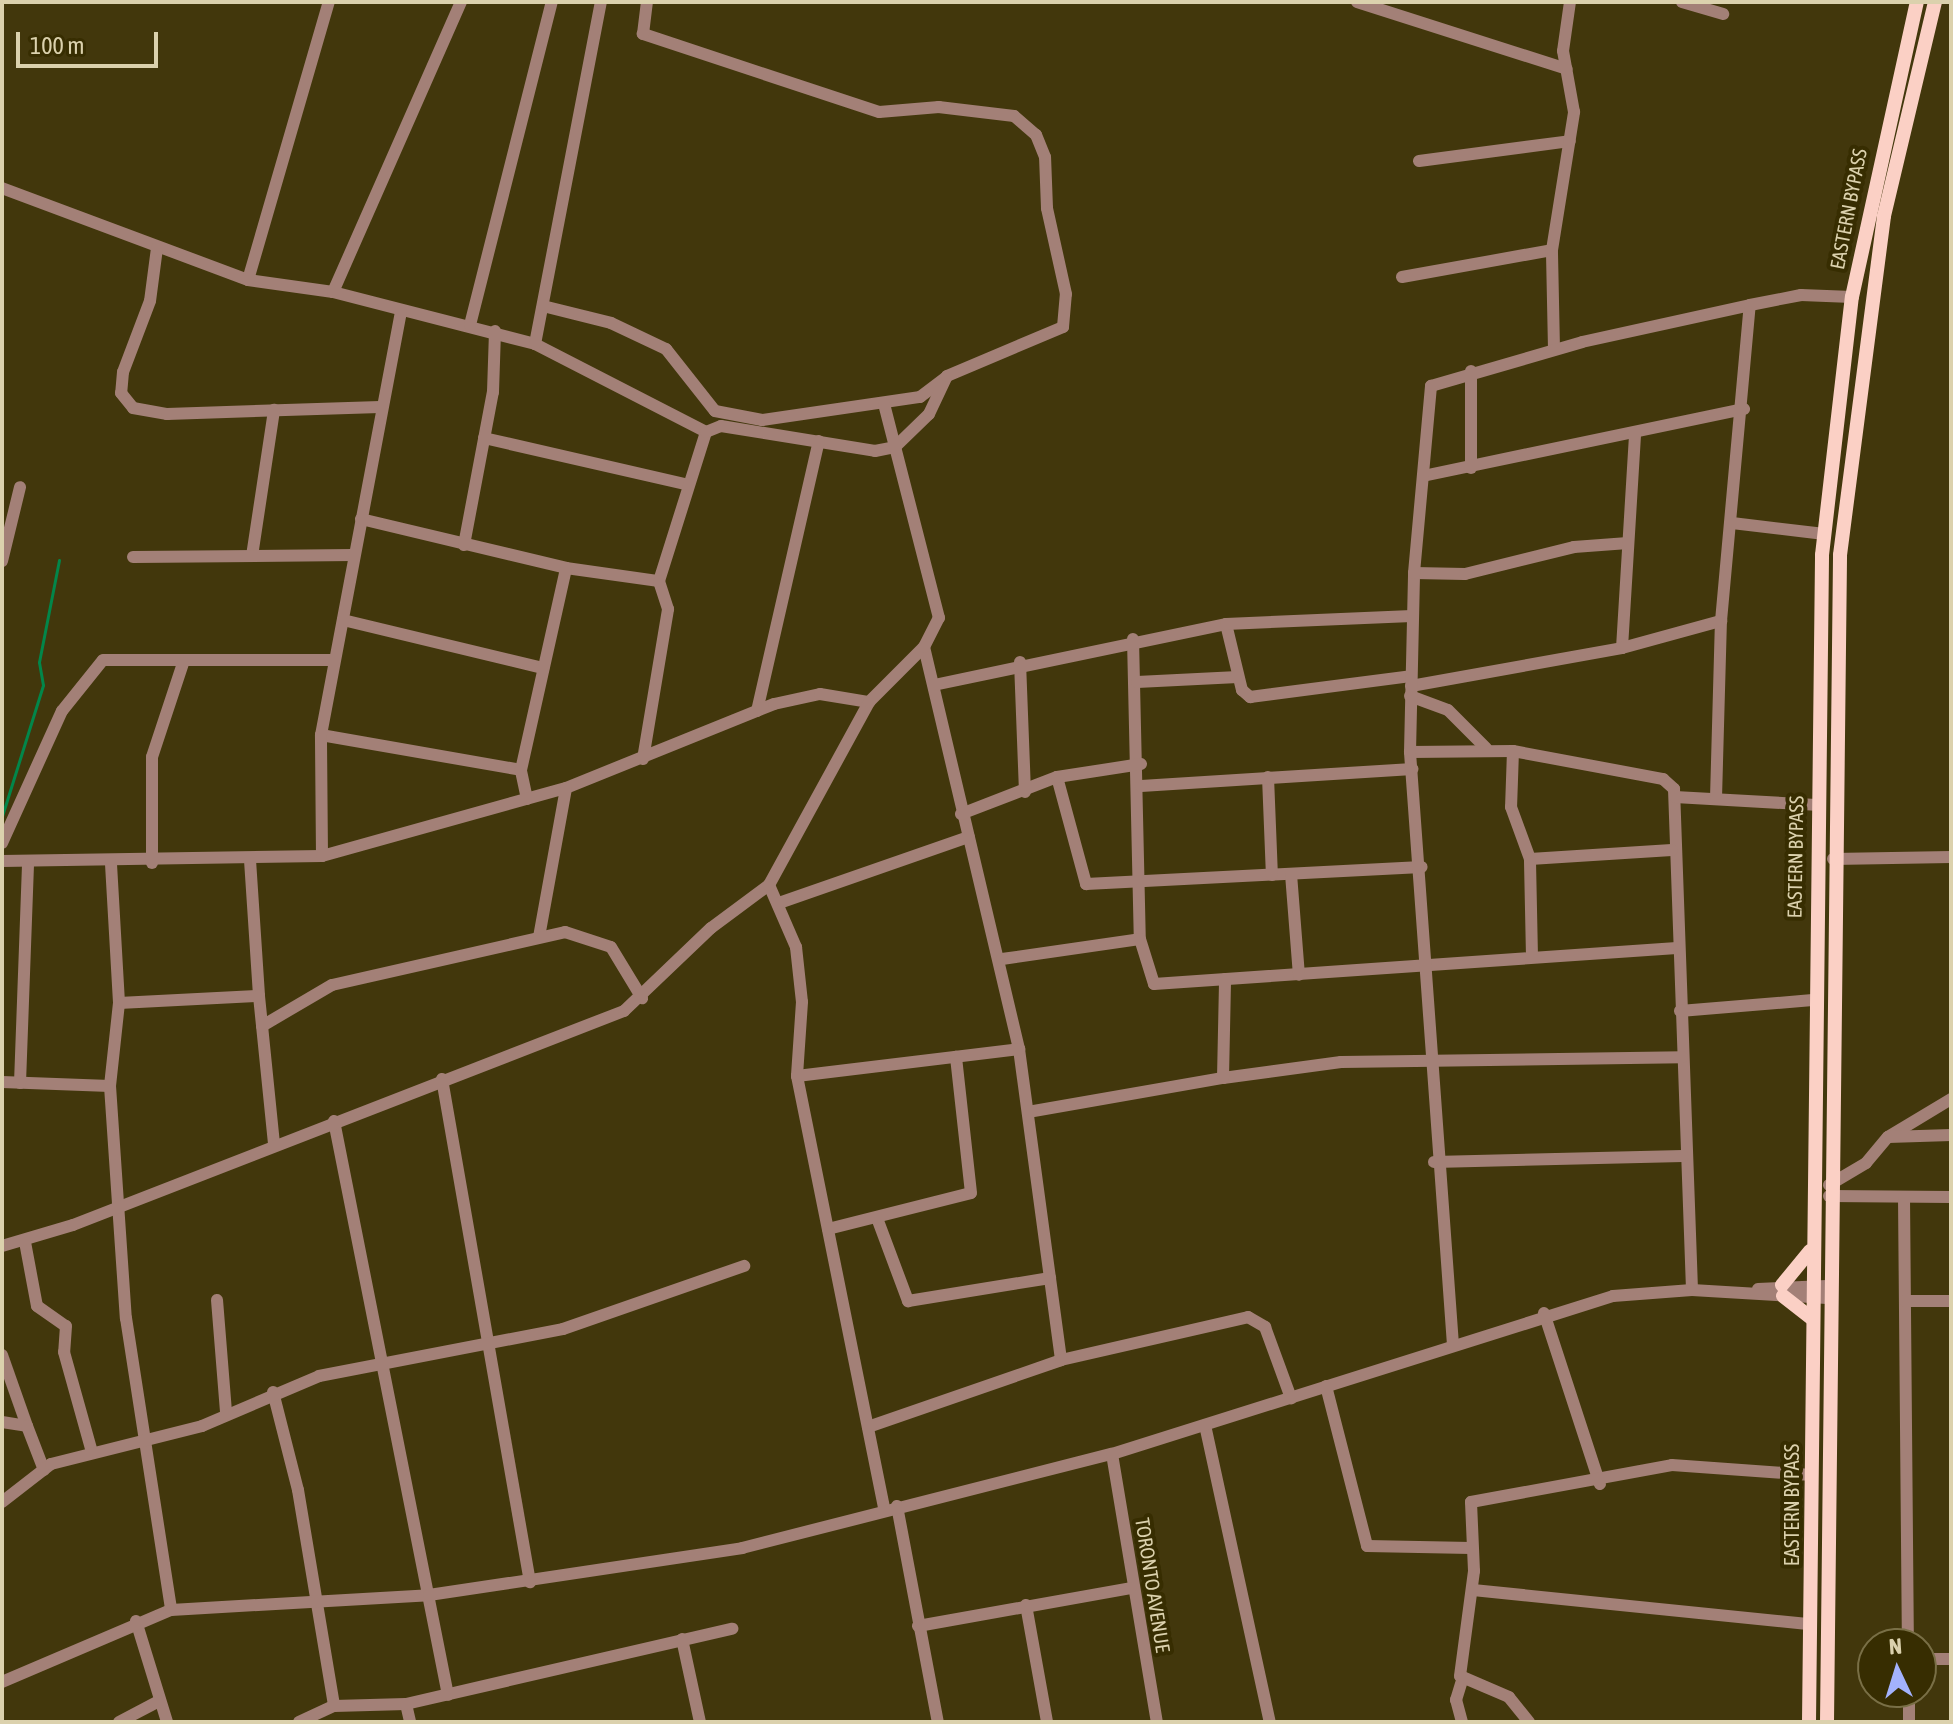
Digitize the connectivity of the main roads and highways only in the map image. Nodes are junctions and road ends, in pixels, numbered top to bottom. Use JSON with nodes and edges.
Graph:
{"nodes":[{"id":1,"x":1917,"y":2,"type":"edge"},
{"id":2,"x":1935,"y":2,"type":"edge"},
{"id":3,"x":1810,"y":1251,"type":"junction"},
{"id":4,"x":1812,"y":1319,"type":"junction"},
{"id":5,"x":1809,"y":1722,"type":"edge"},
{"id":6,"x":1827,"y":1722,"type":"edge"}],
"edges":[{"from":1,"to":3,"type":"main road","name":"EASTERN BYPASS"},
{"from":2,"to":6,"type":"main road","name":"EASTERN BYPASS"},
{"from":3,"to":4,"type":"main road","name":"EASTERN BYPASS"},
{"from":3,"to":4,"type":"main road"},
{"from":4,"to":5,"type":"main road","name":"EASTERN BYPASS"}]}
